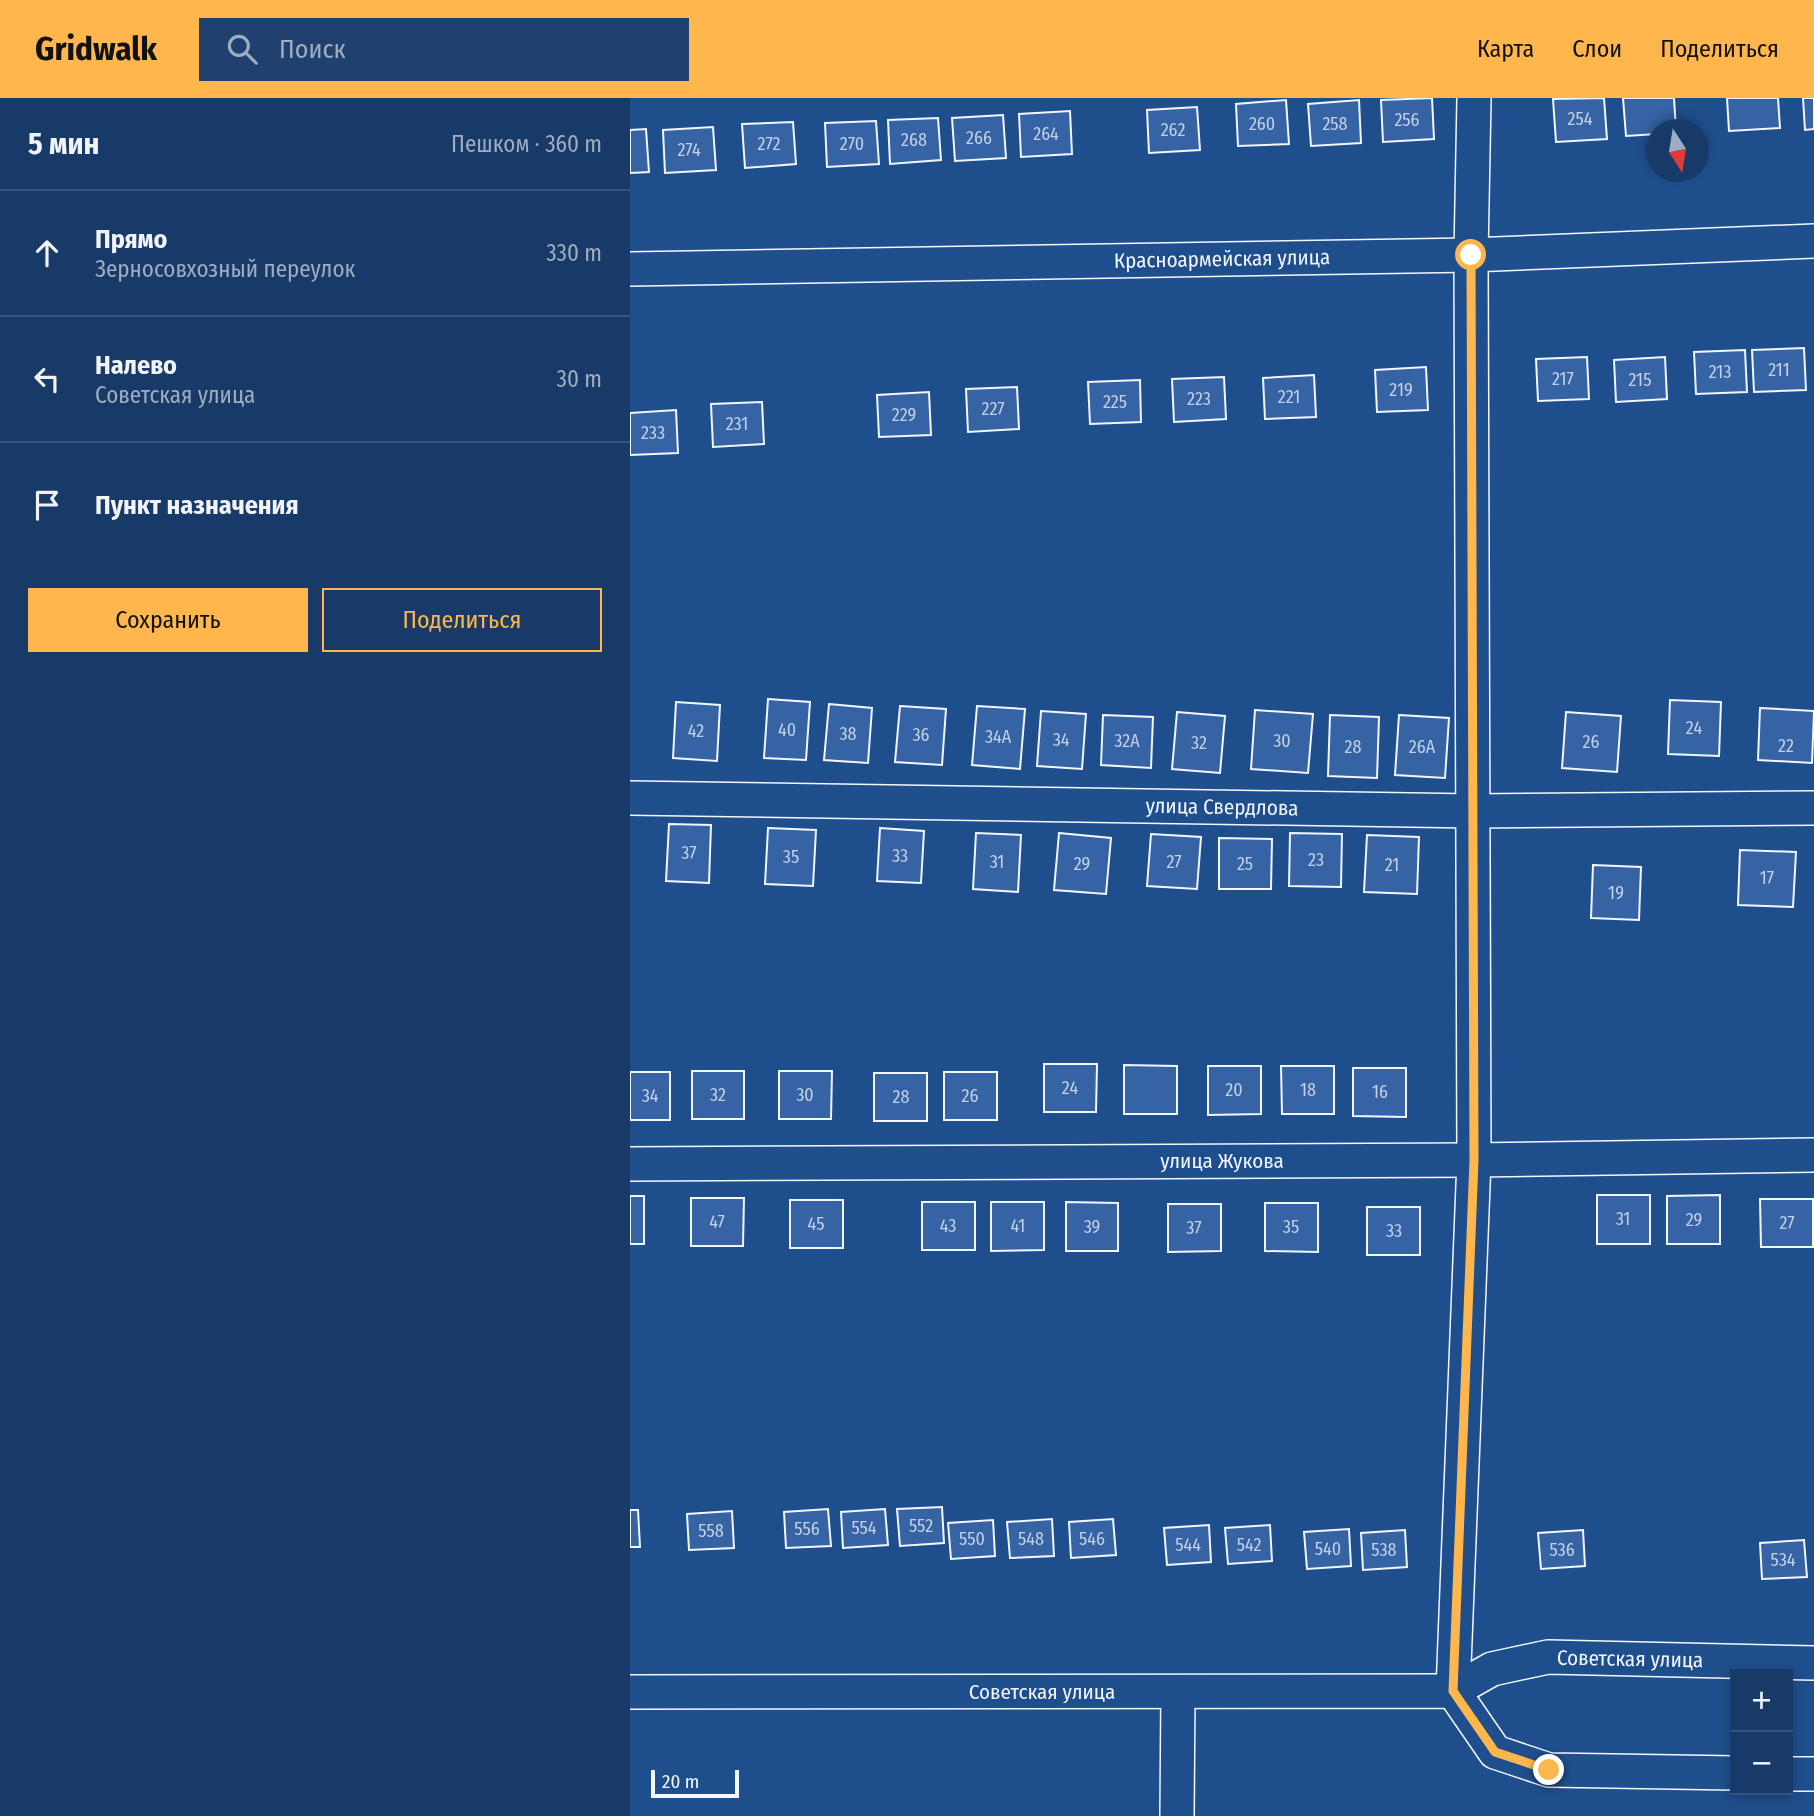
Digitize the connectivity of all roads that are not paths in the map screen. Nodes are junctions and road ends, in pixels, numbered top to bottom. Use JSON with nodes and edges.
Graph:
{"nodes":[{"id":1,"x":1474,"y":98,"type":"edge"},
{"id":2,"x":1814,"y":241,"type":"edge"},
{"id":3,"x":1471,"y":255,"type":"junction"},
{"id":4,"x":630,"y":269,"type":"edge"},
{"id":5,"x":630,"y":798,"type":"edge"},
{"id":6,"x":1814,"y":808,"type":"edge"},
{"id":7,"x":1473,"y":811,"type":"junction"},
{"id":8,"x":1814,"y":1155,"type":"edge"},
{"id":9,"x":1474,"y":1160,"type":"junction"},
{"id":10,"x":630,"y":1164,"type":"edge"},
{"id":11,"x":1814,"y":1663,"type":"edge"},
{"id":12,"x":1453,"y":1691,"type":"junction"},
{"id":13,"x":630,"y":1692,"type":"edge"},
{"id":14,"x":1178,"y":1692,"type":"junction"},
{"id":15,"x":1730,"y":1773,"type":"edge"},
{"id":16,"x":1793,"y":1774,"type":"edge"},
{"id":17,"x":1814,"y":1774,"type":"edge"},
{"id":18,"x":1177,"y":1816,"type":"edge"}],
"edges":[{"from":1,"to":3,"type":"street"},
{"from":2,"to":3,"type":"street","name":"Красноармейская улица"},
{"from":3,"to":4,"type":"street","name":"Красноармейская улица"},
{"from":3,"to":7,"type":"street"},
{"from":5,"to":7,"type":"street","name":"улица Свердлова"},
{"from":6,"to":7,"type":"street","name":"улица Свердлова"},
{"from":7,"to":9,"type":"street"},
{"from":8,"to":9,"type":"street","name":"улица Жукова"},
{"from":9,"to":10,"type":"street","name":"улица Жукова"},
{"from":9,"to":12,"type":"street"},
{"from":11,"to":12,"type":"street","name":"Советская улица"},
{"from":12,"to":14,"type":"street","name":"Советская улица"},
{"from":12,"to":15,"type":"street"},
{"from":13,"to":14,"type":"street","name":"Советская улица"},
{"from":14,"to":18,"type":"street"},
{"from":16,"to":17,"type":"street"}]}
